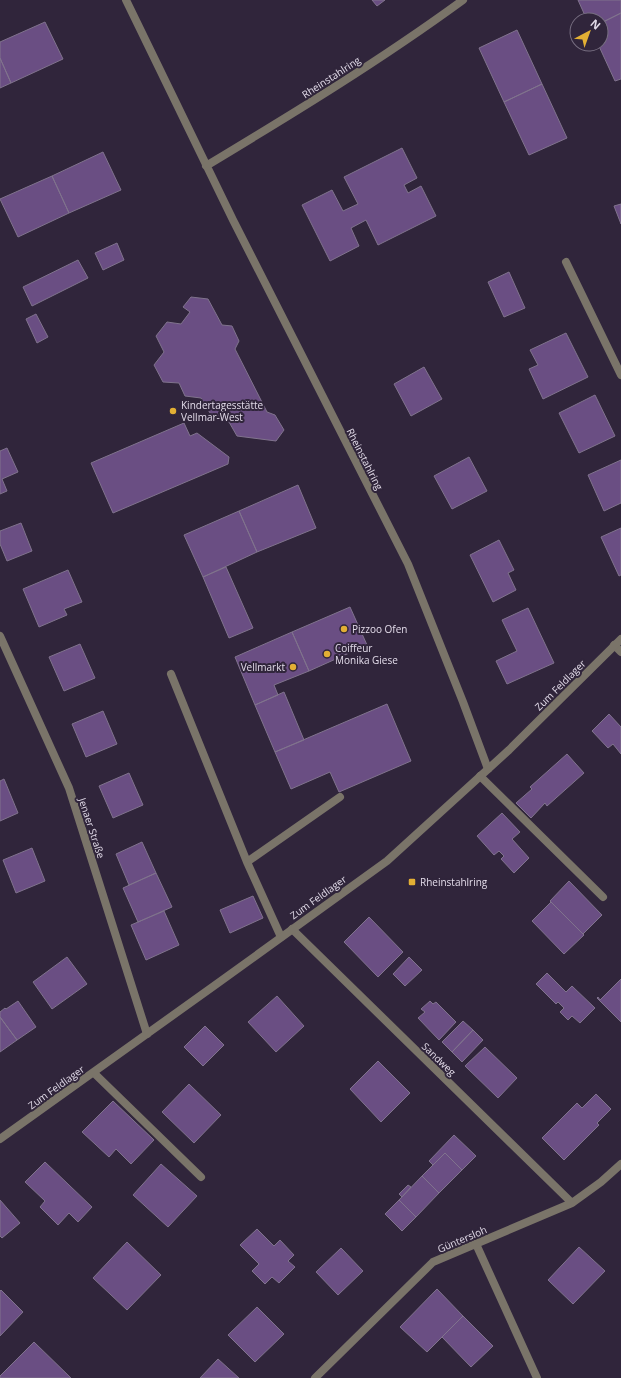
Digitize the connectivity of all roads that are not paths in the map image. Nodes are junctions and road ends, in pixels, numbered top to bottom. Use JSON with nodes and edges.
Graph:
{"nodes":[{"id":1,"x":126,"y":0,"type":"edge"},
{"id":2,"x":463,"y":0,"type":"edge"},
{"id":3,"x":206,"y":166,"type":"junction"},
{"id":4,"x":566,"y":262,"type":"dead end"},
{"id":5,"x":621,"y":375,"type":"edge"},
{"id":6,"x":0,"y":636,"type":"edge"},
{"id":7,"x":621,"y":639,"type":"edge"},
{"id":8,"x":614,"y":645,"type":"junction"},
{"id":9,"x":621,"y":652,"type":"edge"},
{"id":10,"x":171,"y":674,"type":"dead end"},
{"id":11,"x":488,"y":769,"type":"junction"},
{"id":12,"x":480,"y":776,"type":"junction"},
{"id":13,"x":340,"y":797,"type":"dead end"},
{"id":14,"x":247,"y":862,"type":"junction"},
{"id":15,"x":603,"y":897,"type":"dead end"},
{"id":16,"x":292,"y":929,"type":"junction"},
{"id":17,"x":281,"y":937,"type":"junction"},
{"id":18,"x":147,"y":1034,"type":"junction"},
{"id":19,"x":94,"y":1073,"type":"junction"},
{"id":20,"x":0,"y":1139,"type":"edge"},
{"id":21,"x":621,"y":1164,"type":"edge"},
{"id":22,"x":201,"y":1176,"type":"dead end"},
{"id":23,"x":572,"y":1203,"type":"junction"},
{"id":24,"x":476,"y":1244,"type":"junction"},
{"id":25,"x":315,"y":1378,"type":"edge"},
{"id":26,"x":537,"y":1378,"type":"edge"}],
"edges":[{"from":1,"to":3,"type":"street","name":"Rheinstahlring"},
{"from":2,"to":3,"type":"street","name":"Rheinstahlring"},
{"from":3,"to":11,"type":"street","name":"Rheinstahlring"},
{"from":4,"to":5,"type":"street"},
{"from":6,"to":18,"type":"street","name":"Jenaer Straße"},
{"from":7,"to":8,"type":"street","name":"Zum Feldlager"},
{"from":8,"to":9,"type":"street"},
{"from":8,"to":11,"type":"street","name":"Zum Feldlager"},
{"from":10,"to":14,"type":"street"},
{"from":11,"to":12,"type":"street","name":"Zum Feldlager"},
{"from":12,"to":15,"type":"street"},
{"from":12,"to":16,"type":"street","name":"Zum Feldlager"},
{"from":13,"to":14,"type":"street"},
{"from":14,"to":17,"type":"street"},
{"from":16,"to":17,"type":"street","name":"Zum Feldlager"},
{"from":16,"to":23,"type":"street","name":"Sandweg"},
{"from":17,"to":18,"type":"street","name":"Zum Feldlager"},
{"from":18,"to":19,"type":"street","name":"Zum Feldlager"},
{"from":19,"to":20,"type":"street","name":"Zum Feldlager"},
{"from":19,"to":22,"type":"street"},
{"from":21,"to":23,"type":"street","name":"Güntersloh"},
{"from":23,"to":24,"type":"street","name":"Güntersloh"},
{"from":24,"to":25,"type":"street","name":"Güntersloh"},
{"from":24,"to":26,"type":"street"}]}
